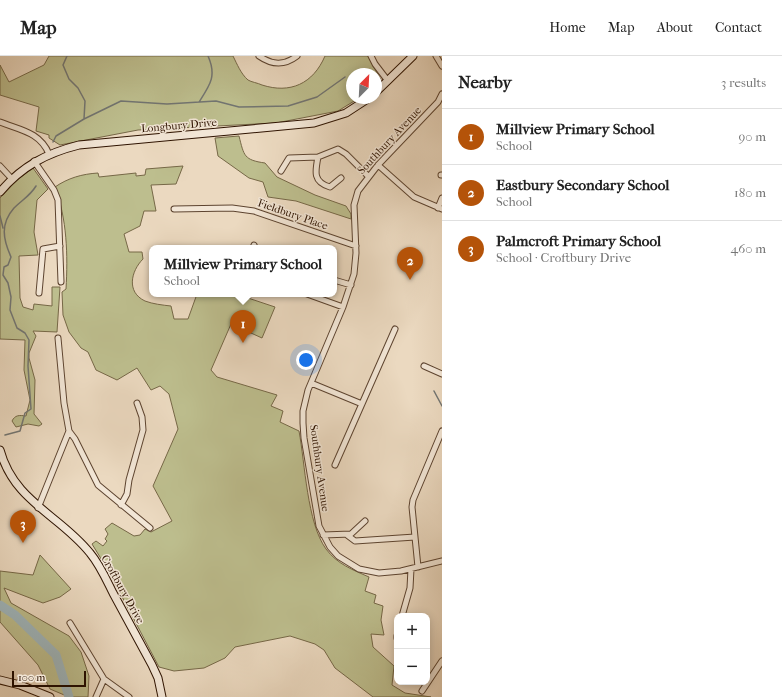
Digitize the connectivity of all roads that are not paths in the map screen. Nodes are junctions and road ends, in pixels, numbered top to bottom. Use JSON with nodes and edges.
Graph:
{"nodes":[{"id":1,"x":259,"y":56,"type":"edge"},
{"id":2,"x":297,"y":56,"type":"edge"},
{"id":3,"x":371,"y":56,"type":"edge"},
{"id":4,"x":413,"y":56,"type":"edge"},
{"id":5,"x":436,"y":56,"type":"edge"},
{"id":6,"x":442,"y":66,"type":"edge"},
{"id":7,"x":388,"y":81,"type":"junction"},
{"id":8,"x":382,"y":86,"type":"edge"},
{"id":9,"x":442,"y":94,"type":"edge"},
{"id":10,"x":440,"y":103,"type":"edge"},
{"id":11,"x":360,"y":104,"type":"edge"},
{"id":12,"x":0,"y":122,"type":"edge"},
{"id":13,"x":49,"y":154,"type":"junction"},
{"id":14,"x":318,"y":157,"type":"junction"},
{"id":15,"x":34,"y":162,"type":"junction"},
{"id":16,"x":378,"y":165,"type":"junction"},
{"id":17,"x":0,"y":166,"type":"edge"},
{"id":18,"x":281,"y":172,"type":"dead end"},
{"id":19,"x":368,"y":176,"type":"junction"},
{"id":20,"x":341,"y":178,"type":"dead end"},
{"id":21,"x":12,"y":179,"type":"junction"},
{"id":22,"x":0,"y":192,"type":"edge"},
{"id":23,"x":442,"y":198,"type":"edge"},
{"id":24,"x":174,"y":209,"type":"dead end"},
{"id":25,"x":440,"y":209,"type":"edge"},
{"id":26,"x":60,"y":246,"type":"junction"},
{"id":27,"x":356,"y":246,"type":"junction"},
{"id":28,"x":337,"y":281,"type":"edge"},
{"id":29,"x":61,"y":282,"type":"dead end"},
{"id":30,"x":351,"y":285,"type":"junction"},
{"id":31,"x":39,"y":293,"type":"dead end"},
{"id":32,"x":316,"y":297,"type":"edge"},
{"id":33,"x":344,"y":307,"type":"junction"},
{"id":34,"x":395,"y":330,"type":"dead end"},
{"id":35,"x":58,"y":338,"type":"dead end"},
{"id":36,"x":424,"y":366,"type":"dead end"},
{"id":37,"x":442,"y":374,"type":"edge"},
{"id":38,"x":311,"y":383,"type":"junction"},
{"id":39,"x":137,"y":403,"type":"dead end"},
{"id":40,"x":362,"y":404,"type":"junction"},
{"id":41,"x":69,"y":431,"type":"junction"},
{"id":42,"x":442,"y":431,"type":"edge"},
{"id":43,"x":0,"y":450,"type":"edge"},
{"id":44,"x":336,"y":465,"type":"dead end"},
{"id":45,"x":121,"y":505,"type":"junction"},
{"id":46,"x":38,"y":508,"type":"junction"},
{"id":47,"x":365,"y":521,"type":"dead end"},
{"id":48,"x":150,"y":528,"type":"dead end"},
{"id":49,"x":323,"y":535,"type":"junction"},
{"id":50,"x":347,"y":535,"type":"junction"},
{"id":51,"x":415,"y":537,"type":"junction"},
{"id":52,"x":442,"y":561,"type":"edge"},
{"id":53,"x":418,"y":567,"type":"junction"},
{"id":54,"x":411,"y":569,"type":"junction"},
{"id":55,"x":403,"y":613,"type":"edge"},
{"id":56,"x":70,"y":623,"type":"dead end"},
{"id":57,"x":442,"y":661,"type":"edge"},
{"id":58,"x":104,"y":679,"type":"junction"},
{"id":59,"x":0,"y":680,"type":"edge"},
{"id":60,"x":422,"y":691,"type":"dead end"},
{"id":61,"x":50,"y":697,"type":"edge"},
{"id":62,"x":96,"y":697,"type":"edge"},
{"id":63,"x":129,"y":697,"type":"edge"},
{"id":64,"x":162,"y":697,"type":"edge"}],
"edges":[{"from":1,"to":2,"type":"street"},
{"from":3,"to":7,"type":"street"},
{"from":4,"to":7,"type":"street"},
{"from":5,"to":6,"type":"street"},
{"from":7,"to":8,"type":"street"},
{"from":9,"to":10,"type":"street","name":"Southbury Avenue"},
{"from":10,"to":16,"type":"street","name":"Southbury Avenue"},
{"from":11,"to":13,"type":"street","name":"Longbury Drive"},
{"from":12,"to":13,"type":"street"},
{"from":13,"to":15,"type":"street","name":"Longbury Drive"},
{"from":14,"to":18,"type":"street"},
{"from":14,"to":19,"type":"street"},
{"from":14,"to":20,"type":"street"},
{"from":15,"to":21,"type":"street","name":"Longbury Drive"},
{"from":15,"to":26,"type":"street"},
{"from":16,"to":19,"type":"street","name":"Southbury Avenue"},
{"from":16,"to":25,"type":"street"},
{"from":17,"to":21,"type":"street"},
{"from":19,"to":27,"type":"street","name":"Southbury Avenue"},
{"from":21,"to":22,"type":"street","name":"Longbury Drive"},
{"from":23,"to":25,"type":"street"},
{"from":24,"to":27,"type":"street","name":"Fieldbury Place"},
{"from":26,"to":29,"type":"street"},
{"from":26,"to":31,"type":"street"},
{"from":27,"to":30,"type":"street","name":"Southbury Avenue"},
{"from":28,"to":30,"type":"street"},
{"from":30,"to":33,"type":"street","name":"Southbury Avenue"},
{"from":32,"to":33,"type":"street"},
{"from":33,"to":38,"type":"street","name":"Southbury Avenue"},
{"from":34,"to":40,"type":"street"},
{"from":35,"to":41,"type":"street"},
{"from":36,"to":37,"type":"street"},
{"from":38,"to":40,"type":"street"},
{"from":38,"to":49,"type":"street","name":"Southbury Avenue"},
{"from":39,"to":45,"type":"street"},
{"from":40,"to":44,"type":"street"},
{"from":41,"to":45,"type":"street"},
{"from":41,"to":46,"type":"street"},
{"from":42,"to":51,"type":"street"},
{"from":43,"to":46,"type":"street","name":"Croftbury Drive"},
{"from":45,"to":48,"type":"street"},
{"from":46,"to":64,"type":"street","name":"Croftbury Drive"},
{"from":47,"to":50,"type":"street"},
{"from":49,"to":50,"type":"street"},
{"from":49,"to":54,"type":"street","name":"Southbury Avenue"},
{"from":50,"to":51,"type":"street"},
{"from":51,"to":53,"type":"street"},
{"from":52,"to":53,"type":"street","name":"Southbury Avenue"},
{"from":53,"to":54,"type":"street","name":"Southbury Avenue"},
{"from":54,"to":55,"type":"street"},
{"from":56,"to":58,"type":"street"},
{"from":57,"to":60,"type":"street"},
{"from":58,"to":62,"type":"street"},
{"from":58,"to":63,"type":"street"},
{"from":59,"to":61,"type":"street"}]}
